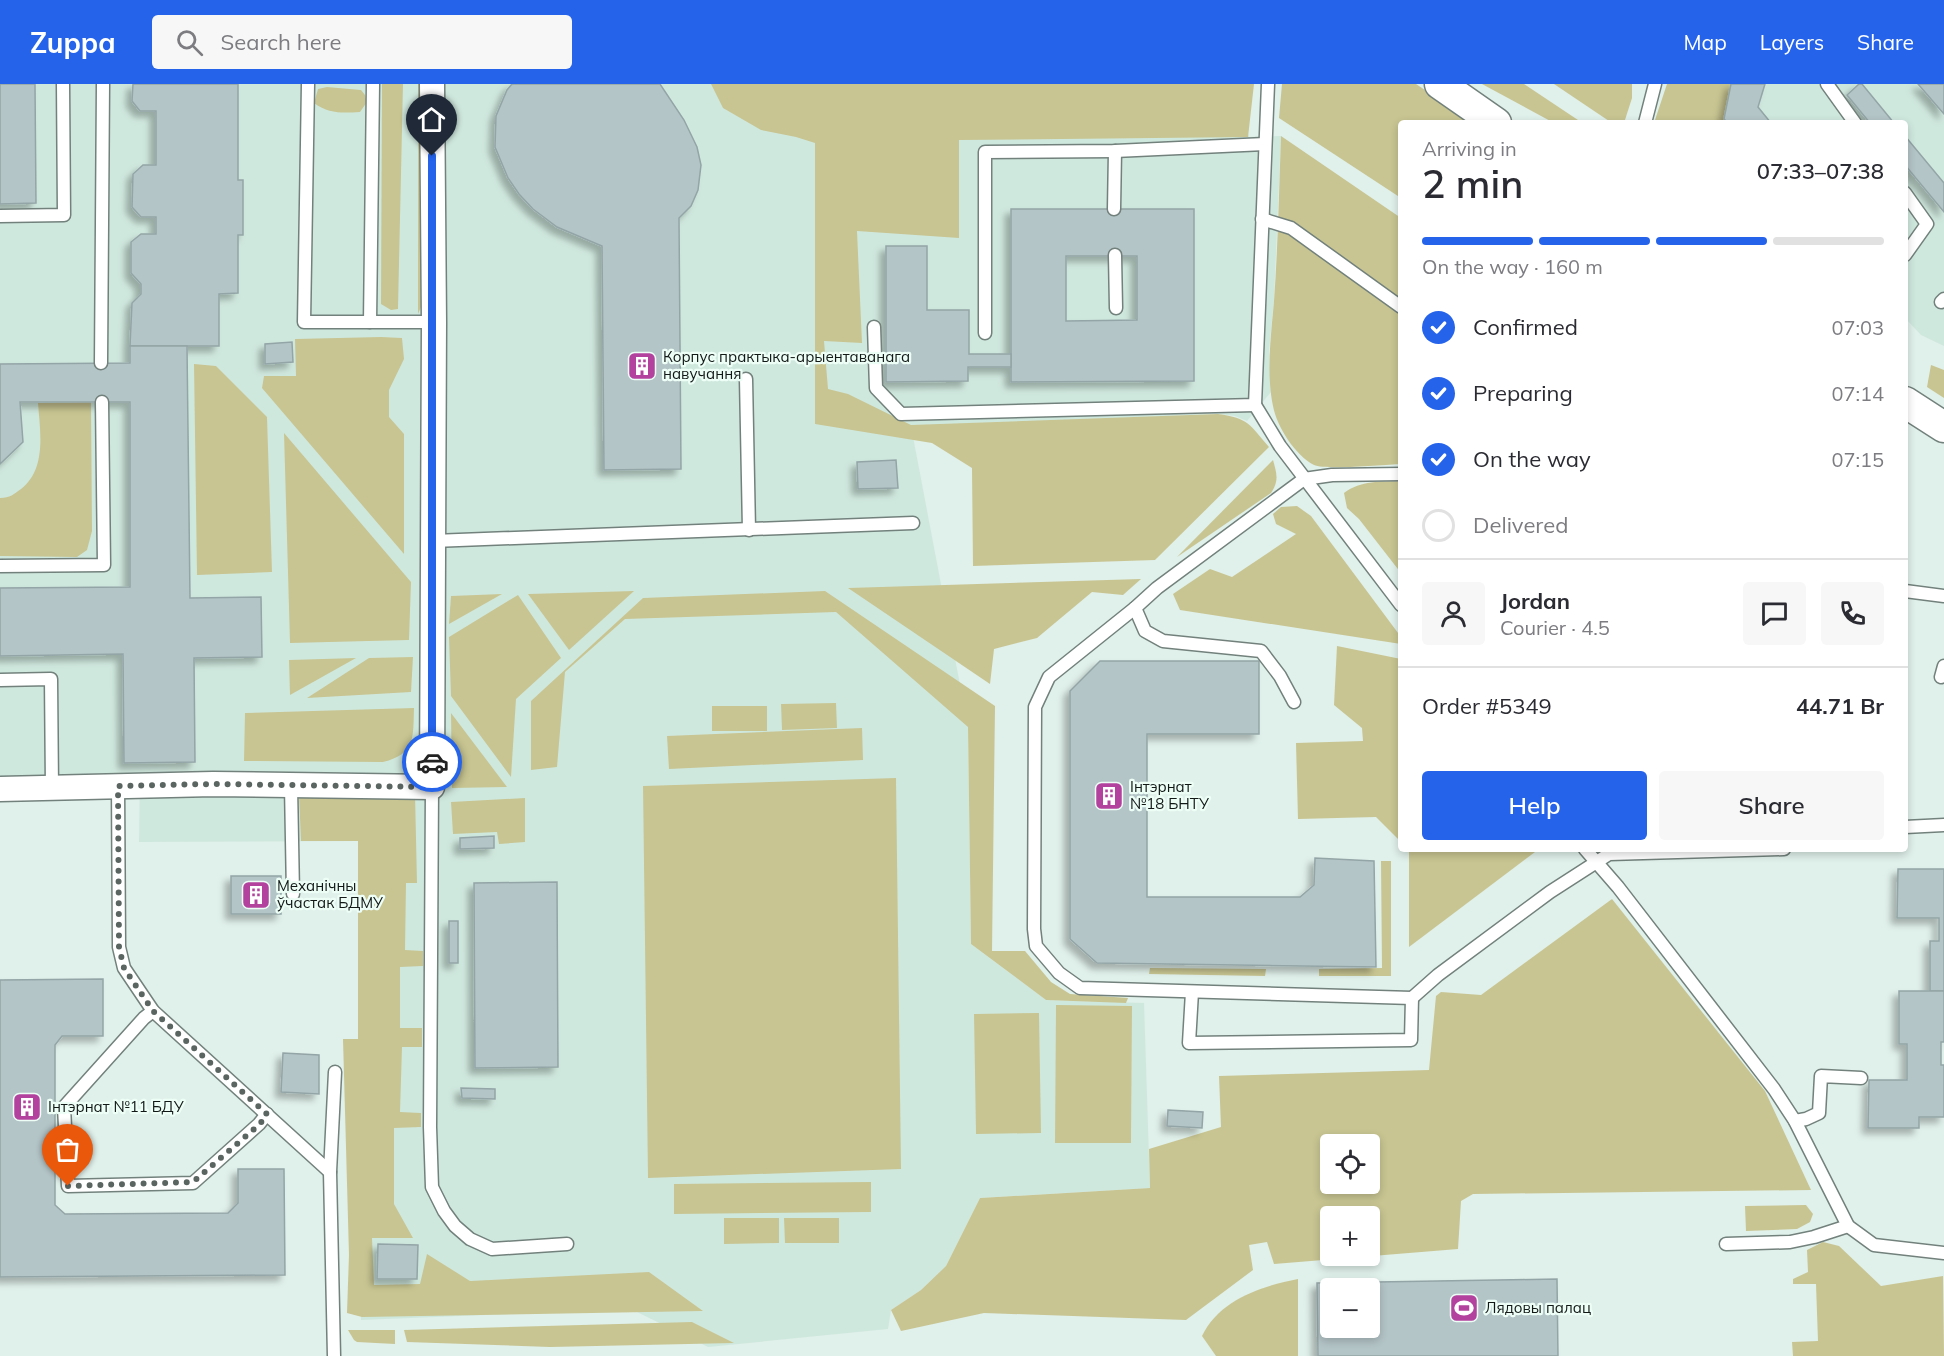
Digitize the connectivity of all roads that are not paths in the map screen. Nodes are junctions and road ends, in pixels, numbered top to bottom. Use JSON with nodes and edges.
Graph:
{"nodes":[{"id":1,"x":63,"y":84,"type":"edge"},
{"id":2,"x":103,"y":84,"type":"edge"},
{"id":3,"x":308,"y":84,"type":"edge"},
{"id":4,"x":373,"y":84,"type":"edge"},
{"id":5,"x":432,"y":84,"type":"edge"},
{"id":6,"x":1268,"y":84,"type":"edge"},
{"id":7,"x":1440,"y":84,"type":"edge"},
{"id":8,"x":1655,"y":84,"type":"edge"},
{"id":9,"x":1827,"y":84,"type":"edge"},
{"id":10,"x":1492,"y":120,"type":"edge"},
{"id":11,"x":1646,"y":120,"type":"edge"},
{"id":12,"x":1853,"y":120,"type":"edge"},
{"id":13,"x":1265,"y":144,"type":"junction"},
{"id":14,"x":1115,"y":151,"type":"junction"},
{"id":15,"x":1908,"y":197,"type":"edge"},
{"id":16,"x":1114,"y":209,"type":"dead end"},
{"id":17,"x":0,"y":216,"type":"edge"},
{"id":18,"x":1262,"y":219,"type":"junction"},
{"id":19,"x":1908,"y":251,"type":"edge"},
{"id":20,"x":1114,"y":255,"type":"dead end"},
{"id":21,"x":1398,"y":305,"type":"edge"},
{"id":22,"x":1116,"y":308,"type":"dead end"},
{"id":23,"x":370,"y":322,"type":"junction"},
{"id":24,"x":434,"y":322,"type":"junction"},
{"id":25,"x":874,"y":327,"type":"dead end"},
{"id":26,"x":984,"y":333,"type":"dead end"},
{"id":27,"x":101,"y":363,"type":"dead end"},
{"id":28,"x":747,"y":379,"type":"dead end"},
{"id":29,"x":102,"y":402,"type":"dead end"},
{"id":30,"x":1908,"y":404,"type":"edge"},
{"id":31,"x":1255,"y":405,"type":"junction"},
{"id":32,"x":1944,"y":427,"type":"edge"},
{"id":33,"x":1398,"y":474,"type":"edge"},
{"id":34,"x":1304,"y":478,"type":"junction"},
{"id":35,"x":913,"y":523,"type":"dead end"},
{"id":36,"x":749,"y":530,"type":"junction"},
{"id":37,"x":433,"y":541,"type":"junction"},
{"id":38,"x":0,"y":566,"type":"edge"},
{"id":39,"x":1908,"y":591,"type":"edge"},
{"id":40,"x":1944,"y":596,"type":"edge"},
{"id":41,"x":1398,"y":601,"type":"edge"},
{"id":42,"x":1135,"y":608,"type":"junction"},
{"id":43,"x":0,"y":680,"type":"edge"},
{"id":44,"x":1294,"y":702,"type":"dead end"},
{"id":45,"x":118,"y":786,"type":"junction"},
{"id":46,"x":291,"y":786,"type":"junction"},
{"id":47,"x":432,"y":787,"type":"junction"},
{"id":48,"x":0,"y":789,"type":"edge"},
{"id":49,"x":52,"y":789,"type":"junction"},
{"id":50,"x":1944,"y":825,"type":"edge"},
{"id":51,"x":1908,"y":826,"type":"edge"},
{"id":52,"x":1587,"y":852,"type":"edge"},
{"id":53,"x":1639,"y":852,"type":"edge"},
{"id":54,"x":1596,"y":863,"type":"junction"},
{"id":55,"x":293,"y":894,"type":"dead end"},
{"id":56,"x":1192,"y":992,"type":"junction"},
{"id":57,"x":1412,"y":998,"type":"junction"},
{"id":58,"x":153,"y":1011,"type":"junction"},
{"id":59,"x":334,"y":1072,"type":"dead end"},
{"id":60,"x":1862,"y":1078,"type":"dead end"},
{"id":61,"x":267,"y":1114,"type":"junction"},
{"id":62,"x":1795,"y":1121,"type":"junction"},
{"id":63,"x":330,"y":1172,"type":"junction"},
{"id":64,"x":1848,"y":1226,"type":"junction"},
{"id":65,"x":567,"y":1244,"type":"dead end"},
{"id":66,"x":1726,"y":1244,"type":"dead end"},
{"id":67,"x":1944,"y":1253,"type":"edge"},
{"id":68,"x":334,"y":1356,"type":"edge"}],
"edges":[{"from":1,"to":17,"type":"lane"},
{"from":2,"to":27,"type":"lane"},
{"from":3,"to":23,"type":"lane"},
{"from":4,"to":23,"type":"lane"},
{"from":5,"to":24,"type":"street"},
{"from":6,"to":13,"type":"lane"},
{"from":7,"to":10,"type":"street"},
{"from":8,"to":11,"type":"lane"},
{"from":9,"to":12,"type":"lane"},
{"from":13,"to":14,"type":"lane"},
{"from":13,"to":18,"type":"lane"},
{"from":14,"to":16,"type":"lane"},
{"from":14,"to":26,"type":"lane"},
{"from":15,"to":19,"type":"lane"},
{"from":18,"to":21,"type":"lane"},
{"from":18,"to":31,"type":"lane"},
{"from":20,"to":22,"type":"lane"},
{"from":23,"to":24,"type":"lane"},
{"from":24,"to":37,"type":"street"},
{"from":25,"to":31,"type":"lane"},
{"from":28,"to":36,"type":"lane"},
{"from":29,"to":38,"type":"lane"},
{"from":30,"to":32,"type":"street"},
{"from":31,"to":34,"type":"lane"},
{"from":33,"to":34,"type":"lane"},
{"from":34,"to":41,"type":"lane"},
{"from":34,"to":42,"type":"lane"},
{"from":35,"to":36,"type":"lane"},
{"from":36,"to":37,"type":"lane"},
{"from":37,"to":47,"type":"street"},
{"from":39,"to":40,"type":"lane"},
{"from":42,"to":44,"type":"lane"},
{"from":42,"to":56,"type":"lane"},
{"from":43,"to":49,"type":"lane"},
{"from":45,"to":46,"type":"street"},
{"from":45,"to":49,"type":"street"},
{"from":45,"to":58,"type":"lane"},
{"from":46,"to":47,"type":"street"},
{"from":46,"to":55,"type":"lane"},
{"from":47,"to":65,"type":"lane"},
{"from":48,"to":49,"type":"street"},
{"from":50,"to":51,"type":"lane"},
{"from":52,"to":54,"type":"lane"},
{"from":53,"to":54,"type":"lane"},
{"from":54,"to":57,"type":"lane"},
{"from":54,"to":62,"type":"lane"},
{"from":56,"to":57,"type":"lane"},
{"from":56,"to":57,"type":"lane"},
{"from":58,"to":61,"type":"lane"},
{"from":58,"to":61,"type":"lane"},
{"from":59,"to":63,"type":"lane"},
{"from":60,"to":62,"type":"lane"},
{"from":61,"to":63,"type":"lane"},
{"from":62,"to":64,"type":"lane"},
{"from":63,"to":68,"type":"lane"},
{"from":64,"to":66,"type":"lane"},
{"from":64,"to":67,"type":"lane"}]}
